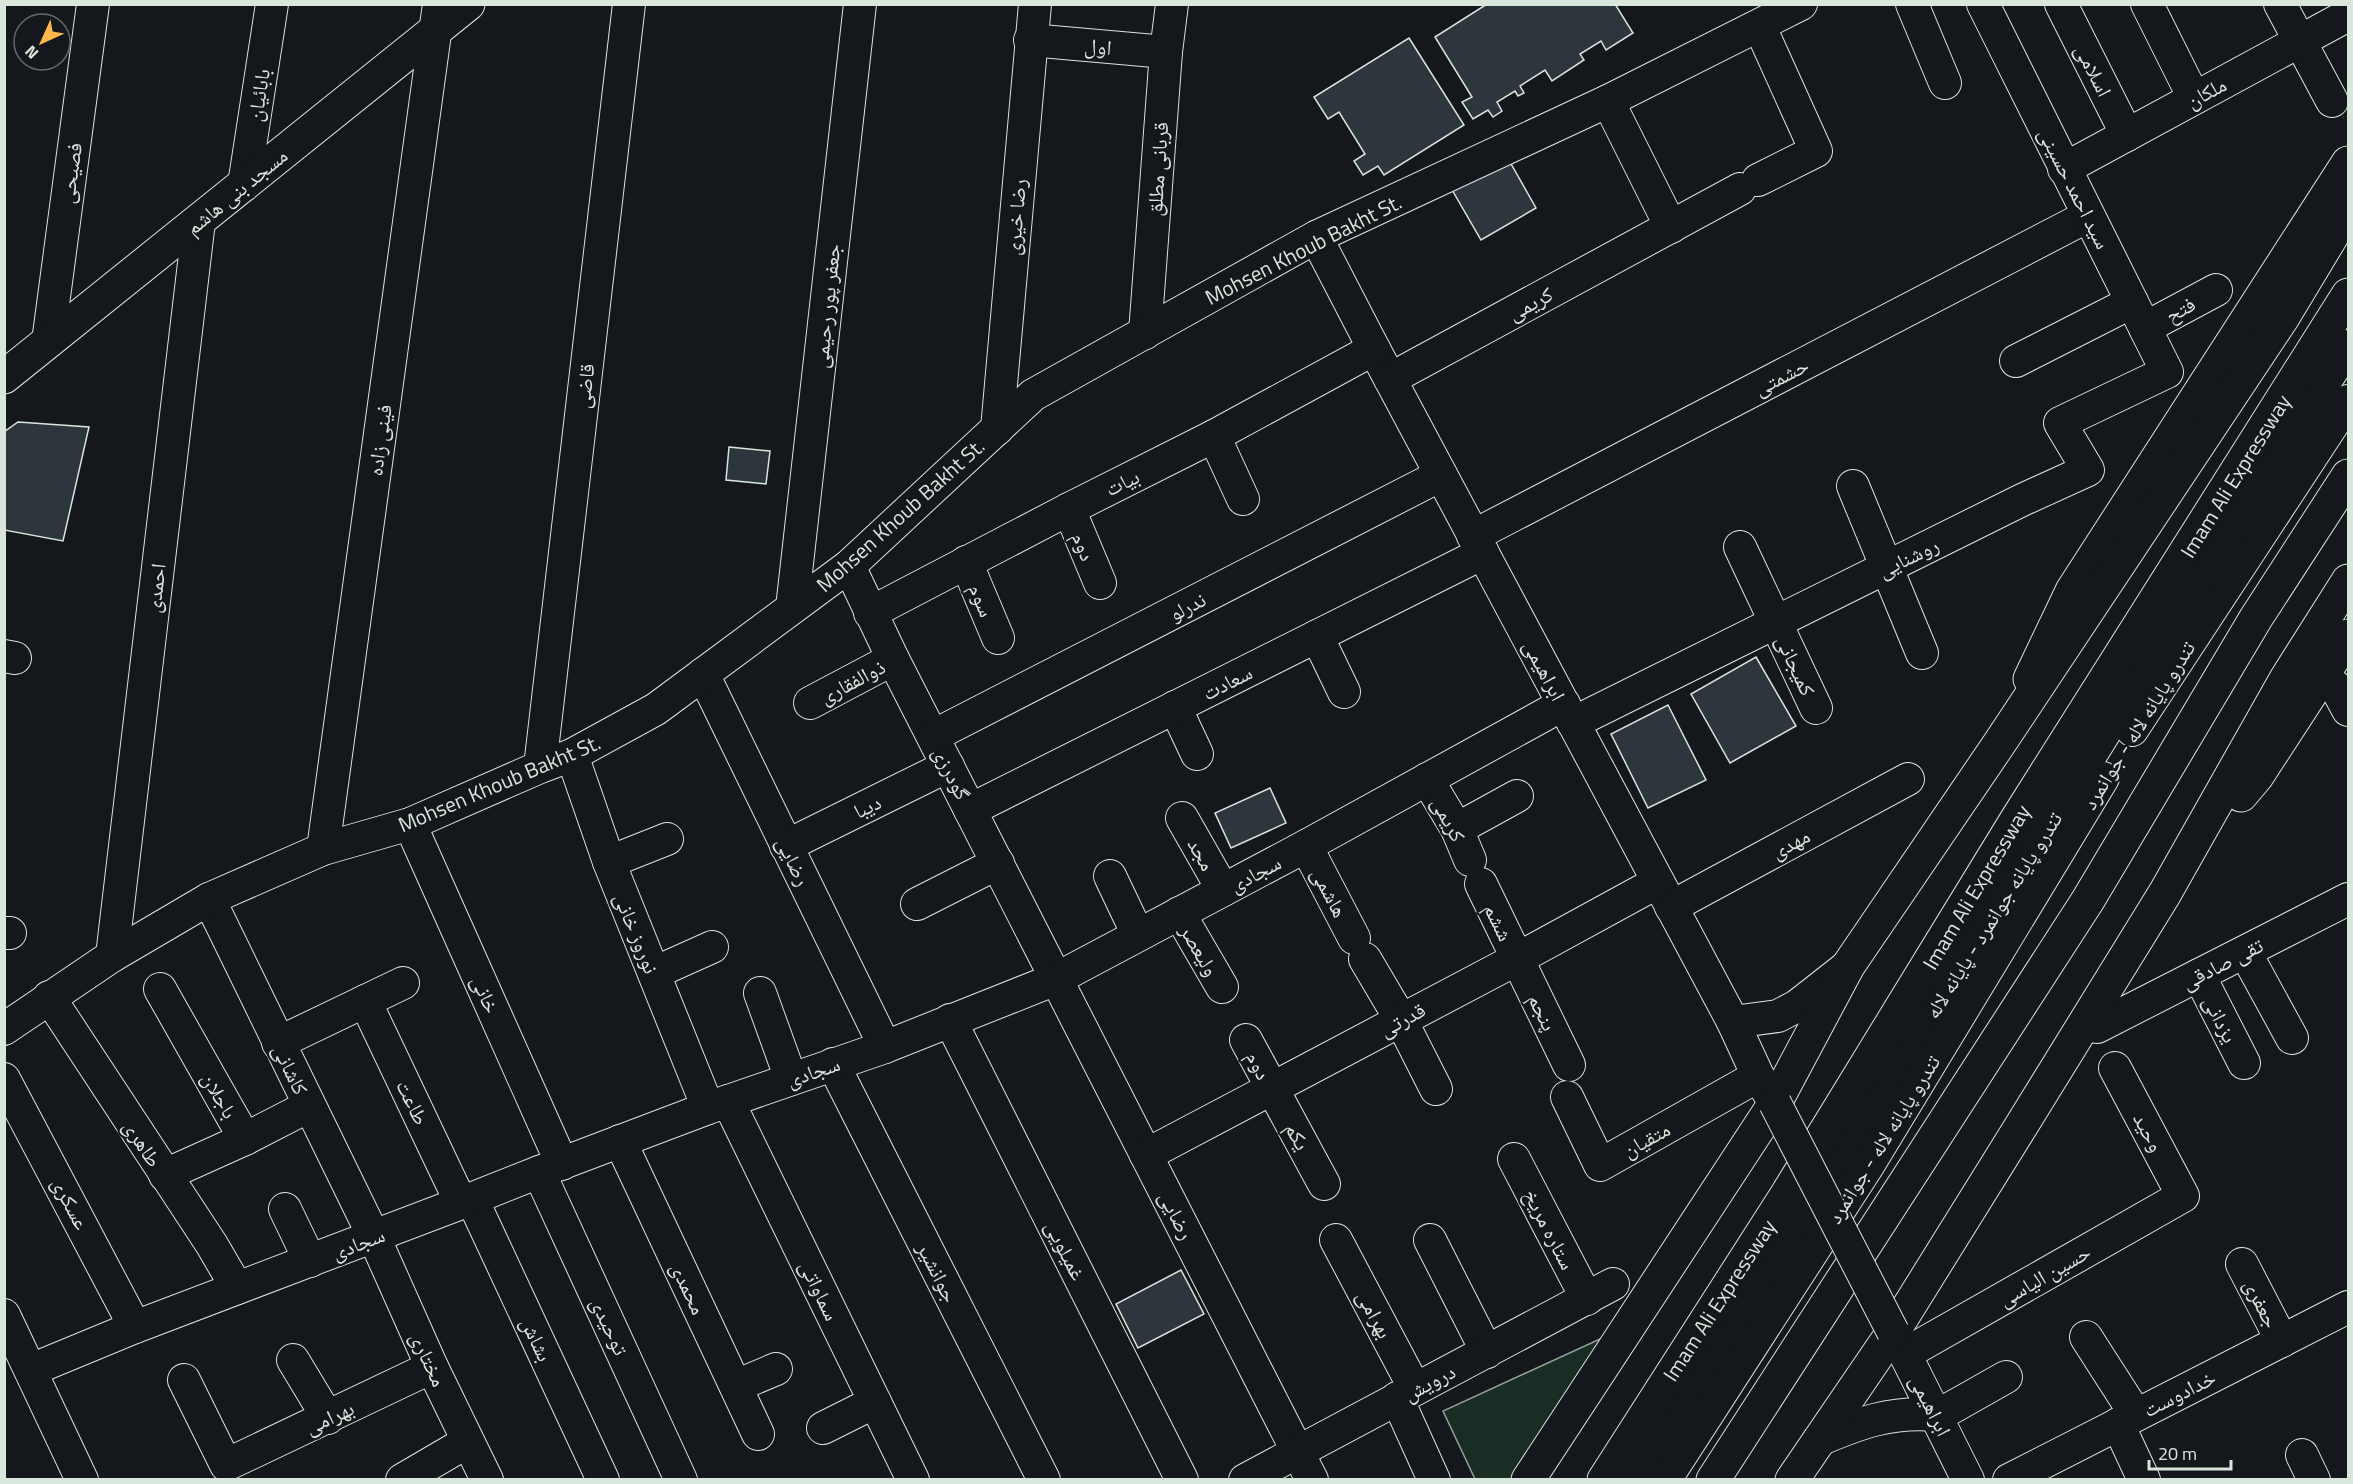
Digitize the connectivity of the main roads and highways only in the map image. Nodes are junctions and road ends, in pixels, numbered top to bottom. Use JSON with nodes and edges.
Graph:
{"nodes":[{"id":1,"x":468,"y":4,"type":"edge"},
{"id":2,"x":437,"y":18,"type":"edge"},
{"id":3,"x":2349,"y":163,"type":"edge"},
{"id":4,"x":2349,"y":209,"type":"edge"},
{"id":5,"x":2349,"y":295,"type":"edge"},
{"id":6,"x":4,"y":377,"type":"edge"},
{"id":7,"x":2349,"y":476,"type":"edge"},
{"id":8,"x":2349,"y":581,"type":"edge"},
{"id":9,"x":2345,"y":673,"type":"edge"},
{"id":10,"x":2000,"y":744,"type":"junction"},
{"id":11,"x":2164,"y":893,"type":"junction"},
{"id":12,"x":1528,"y":1479,"type":"edge"},
{"id":13,"x":1604,"y":1479,"type":"edge"},
{"id":14,"x":1713,"y":1479,"type":"edge"},
{"id":15,"x":1792,"y":1479,"type":"edge"}],
"edges":[{"from":1,"to":2,"type":"main road","name":"مسجد بنی هاشم"},
{"from":2,"to":6,"type":"main road","name":"مسجد بنی هاشم"},
{"from":3,"to":10,"type":"main road"},
{"from":4,"to":10,"type":"main road"},
{"from":5,"to":13,"type":"main road","name":"Imam Ali Expressway"},
{"from":7,"to":14,"type":"main road"},
{"from":8,"to":11,"type":"main road"},
{"from":9,"to":11,"type":"main road"},
{"from":10,"to":12,"type":"main road"},
{"from":11,"to":15,"type":"main road"}]}
